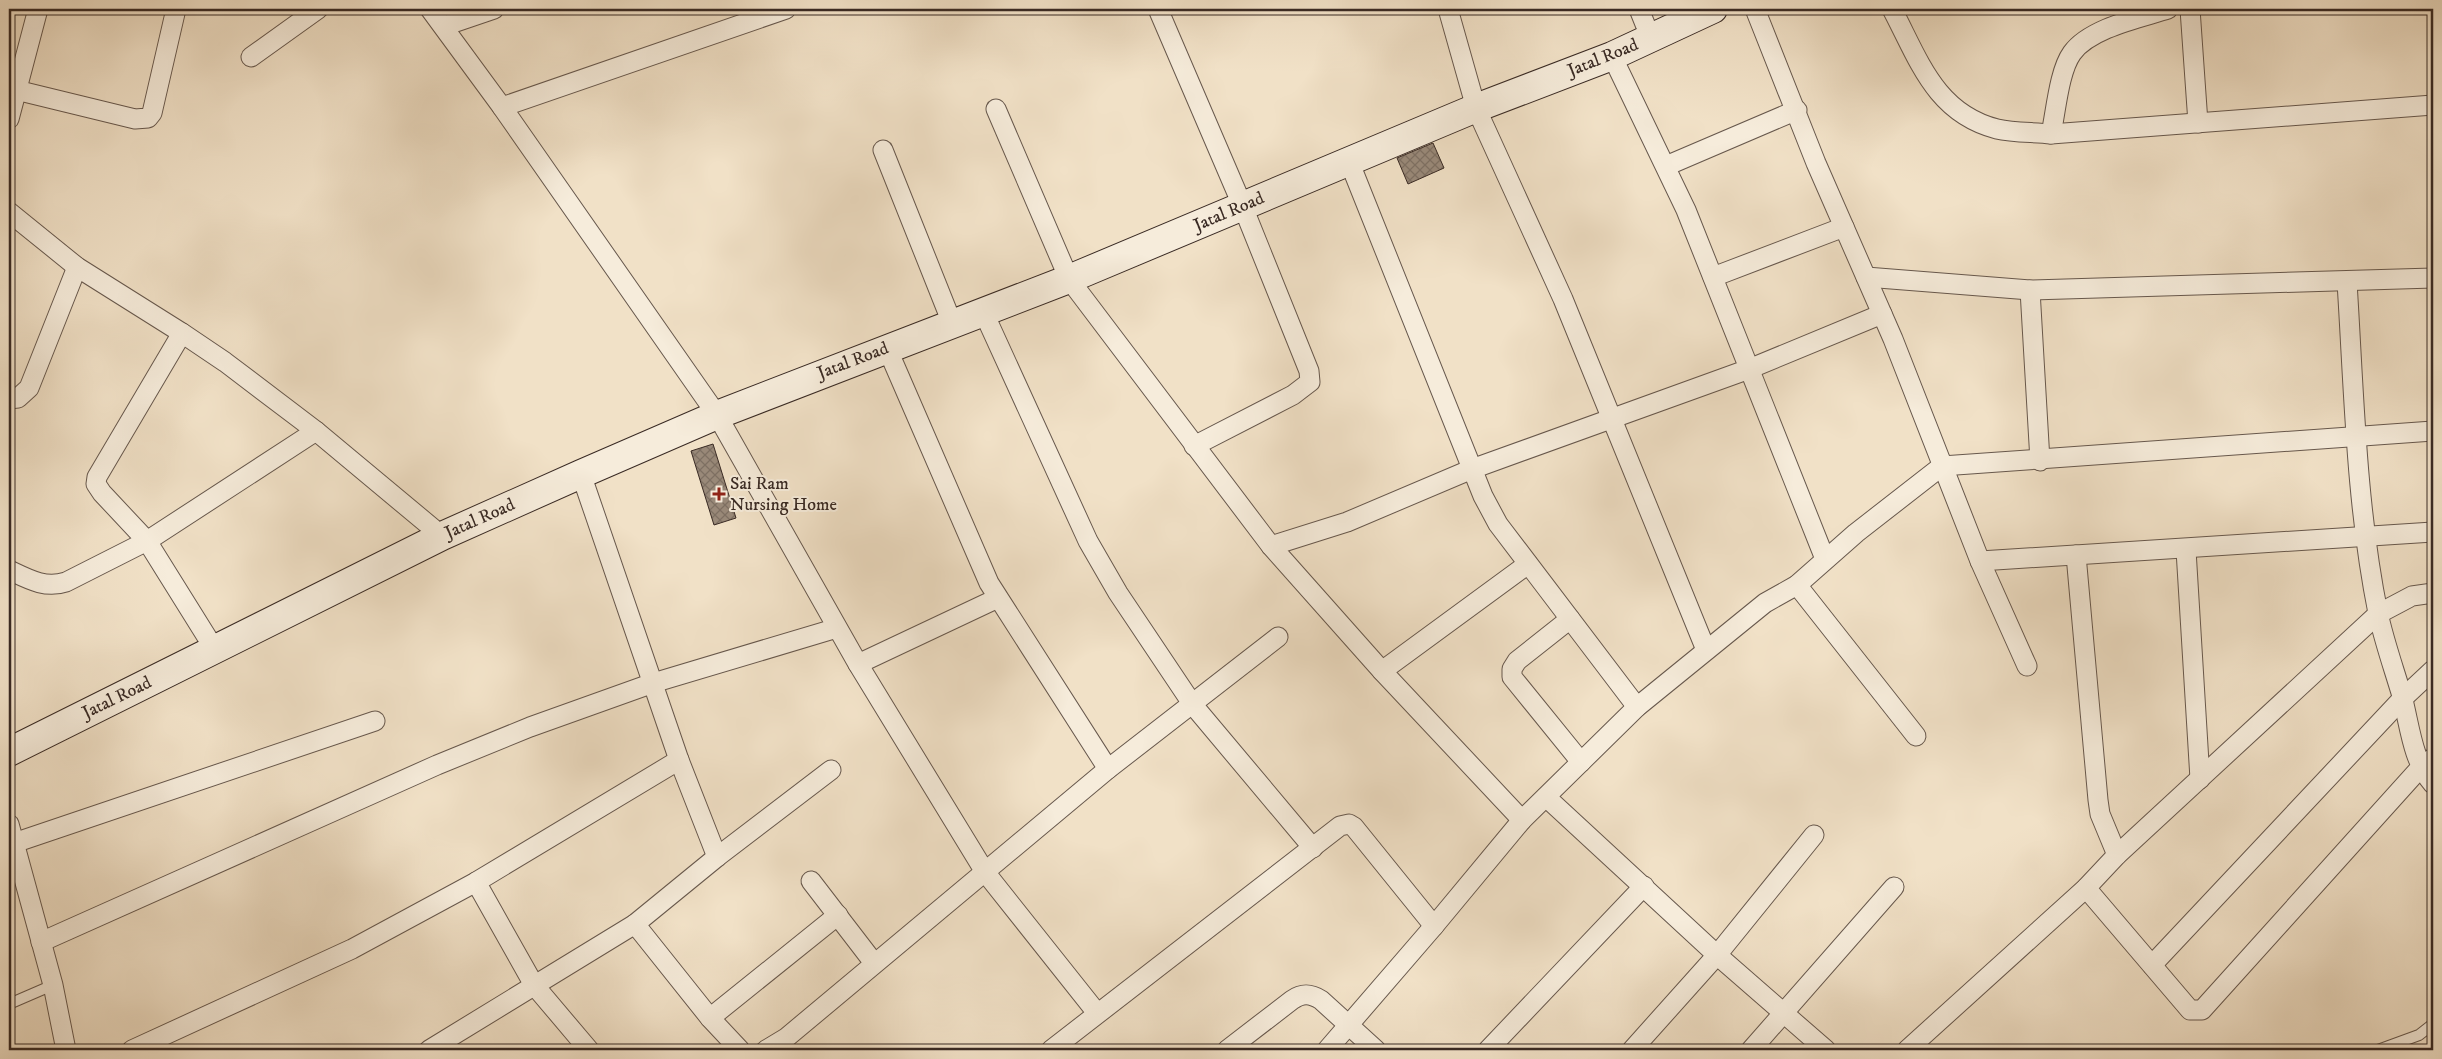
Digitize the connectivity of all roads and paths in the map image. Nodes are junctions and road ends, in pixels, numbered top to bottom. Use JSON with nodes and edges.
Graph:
{"nodes":[{"id":1,"x":38,"y":9,"type":"edge"},
{"id":2,"x":176,"y":9,"type":"edge"},
{"id":3,"x":318,"y":9,"type":"edge"},
{"id":4,"x":430,"y":9,"type":"edge"},
{"id":5,"x":494,"y":9,"type":"edge"},
{"id":6,"x":786,"y":9,"type":"edge"},
{"id":7,"x":1158,"y":9,"type":"edge"},
{"id":8,"x":1448,"y":9,"type":"edge"},
{"id":9,"x":1639,"y":9,"type":"edge"},
{"id":10,"x":1713,"y":9,"type":"edge"},
{"id":11,"x":1755,"y":9,"type":"edge"},
{"id":12,"x":1892,"y":9,"type":"edge"},
{"id":13,"x":2168,"y":9,"type":"edge"},
{"id":14,"x":2190,"y":9,"type":"edge"},
{"id":15,"x":444,"y":26,"type":"junction"},
{"id":16,"x":1650,"y":38,"type":"junction"},
{"id":17,"x":1612,"y":56,"type":"junction"},
{"id":18,"x":251,"y":57,"type":"dead end"},
{"id":19,"x":16,"y":59,"type":"edge"},
{"id":20,"x":16,"y":90,"type":"junction"},
{"id":21,"x":2433,"y":105,"type":"edge"},
{"id":22,"x":502,"y":107,"type":"junction"},
{"id":23,"x":1476,"y":108,"type":"junction"},
{"id":24,"x":996,"y":109,"type":"dead end"},
{"id":25,"x":1797,"y":110,"type":"junction"},
{"id":26,"x":9,"y":119,"type":"edge"},
{"id":27,"x":2198,"y":123,"type":"junction"},
{"id":28,"x":2051,"y":134,"type":"junction"},
{"id":29,"x":883,"y":150,"type":"dead end"},
{"id":30,"x":1348,"y":161,"type":"junction"},
{"id":31,"x":1666,"y":166,"type":"junction"},
{"id":32,"x":1243,"y":207,"type":"junction"},
{"id":33,"x":9,"y":212,"type":"edge"},
{"id":34,"x":9,"y":226,"type":"edge"},
{"id":35,"x":1844,"y":227,"type":"junction"},
{"id":36,"x":38,"y":237,"type":"junction"},
{"id":37,"x":77,"y":267,"type":"junction"},
{"id":38,"x":1713,"y":276,"type":"junction"},
{"id":39,"x":1866,"y":276,"type":"junction"},
{"id":40,"x":2433,"y":278,"type":"edge"},
{"id":41,"x":1069,"y":279,"type":"junction"},
{"id":42,"x":2348,"y":282,"type":"junction"},
{"id":43,"x":2030,"y":290,"type":"junction"},
{"id":44,"x":984,"y":311,"type":"junction"},
{"id":45,"x":1882,"y":314,"type":"junction"},
{"id":46,"x":952,"y":323,"type":"junction"},
{"id":47,"x":182,"y":333,"type":"junction"},
{"id":48,"x":887,"y":348,"type":"junction"},
{"id":49,"x":1749,"y":369,"type":"junction"},
{"id":50,"x":9,"y":399,"type":"edge"},
{"id":51,"x":717,"y":415,"type":"junction"},
{"id":52,"x":1611,"y":420,"type":"junction"},
{"id":53,"x":316,"y":431,"type":"junction"},
{"id":54,"x":2433,"y":431,"type":"edge"},
{"id":55,"x":2356,"y":436,"type":"junction"},
{"id":56,"x":1194,"y":446,"type":"junction"},
{"id":57,"x":2040,"y":461,"type":"junction"},
{"id":58,"x":1942,"y":466,"type":"junction"},
{"id":59,"x":1472,"y":469,"type":"junction"},
{"id":60,"x":580,"y":474,"type":"junction"},
{"id":61,"x":2433,"y":532,"type":"edge"},
{"id":62,"x":442,"y":536,"type":"junction"},
{"id":63,"x":2366,"y":537,"type":"junction"},
{"id":64,"x":147,"y":541,"type":"junction"},
{"id":65,"x":1271,"y":546,"type":"junction"},
{"id":66,"x":2186,"y":550,"type":"junction"},
{"id":67,"x":2076,"y":555,"type":"junction"},
{"id":68,"x":1825,"y":559,"type":"junction"},
{"id":69,"x":1980,"y":561,"type":"junction"},
{"id":70,"x":1528,"y":564,"type":"junction"},
{"id":71,"x":9,"y":570,"type":"edge"},
{"id":72,"x":1797,"y":585,"type":"junction"},
{"id":73,"x":2433,"y":593,"type":"edge"},
{"id":74,"x":998,"y":598,"type":"junction"},
{"id":75,"x":2378,"y":614,"type":"junction"},
{"id":76,"x":1570,"y":619,"type":"junction"},
{"id":77,"x":837,"y":628,"type":"junction"},
{"id":78,"x":1278,"y":637,"type":"dead end"},
{"id":79,"x":215,"y":650,"type":"junction"},
{"id":80,"x":1706,"y":650,"type":"junction"},
{"id":81,"x":858,"y":664,"type":"junction"},
{"id":82,"x":2027,"y":666,"type":"dead end"},
{"id":83,"x":2433,"y":670,"type":"edge"},
{"id":84,"x":1382,"y":671,"type":"junction"},
{"id":85,"x":653,"y":683,"type":"junction"},
{"id":86,"x":2402,"y":699,"type":"junction"},
{"id":87,"x":1193,"y":705,"type":"junction"},
{"id":88,"x":1637,"y":707,"type":"junction"},
{"id":89,"x":375,"y":721,"type":"dead end"},
{"id":90,"x":1916,"y":736,"type":"dead end"},
{"id":91,"x":9,"y":752,"type":"edge"},
{"id":92,"x":679,"y":760,"type":"junction"},
{"id":93,"x":1581,"y":762,"type":"junction"},
{"id":94,"x":2427,"y":762,"type":"edge"},
{"id":95,"x":1108,"y":769,"type":"junction"},
{"id":96,"x":831,"y":770,"type":"dead end"},
{"id":97,"x":2200,"y":779,"type":"junction"},
{"id":98,"x":2433,"y":784,"type":"edge"},
{"id":99,"x":1546,"y":797,"type":"junction"},
{"id":100,"x":1522,"y":820,"type":"junction"},
{"id":101,"x":9,"y":824,"type":"edge"},
{"id":102,"x":1814,"y":835,"type":"dead end"},
{"id":103,"x":14,"y":844,"type":"junction"},
{"id":104,"x":1313,"y":848,"type":"junction"},
{"id":105,"x":2118,"y":855,"type":"junction"},
{"id":106,"x":717,"y":857,"type":"junction"},
{"id":107,"x":985,"y":872,"type":"junction"},
{"id":108,"x":811,"y":881,"type":"dead end"},
{"id":109,"x":476,"y":882,"type":"junction"},
{"id":110,"x":1644,"y":886,"type":"junction"},
{"id":111,"x":1894,"y":887,"type":"dead end"},
{"id":112,"x":2086,"y":888,"type":"junction"},
{"id":113,"x":838,"y":915,"type":"junction"},
{"id":114,"x":636,"y":924,"type":"junction"},
{"id":115,"x":1434,"y":926,"type":"junction"},
{"id":116,"x":41,"y":942,"type":"junction"},
{"id":117,"x":1717,"y":955,"type":"junction"},
{"id":118,"x":874,"y":963,"type":"junction"},
{"id":119,"x":2152,"y":966,"type":"junction"},
{"id":120,"x":53,"y":984,"type":"junction"},
{"id":121,"x":534,"y":985,"type":"junction"},
{"id":122,"x":9,"y":1004,"type":"edge"},
{"id":123,"x":1784,"y":1012,"type":"junction"},
{"id":124,"x":1096,"y":1013,"type":"junction"},
{"id":125,"x":710,"y":1018,"type":"junction"},
{"id":126,"x":2433,"y":1024,"type":"edge"},
{"id":127,"x":1347,"y":1025,"type":"junction"},
{"id":128,"x":791,"y":1044,"type":"edge"},
{"id":129,"x":66,"y":1050,"type":"edge"},
{"id":130,"x":132,"y":1050,"type":"edge"},
{"id":131,"x":429,"y":1050,"type":"edge"},
{"id":132,"x":589,"y":1050,"type":"edge"},
{"id":133,"x":740,"y":1050,"type":"edge"},
{"id":134,"x":766,"y":1050,"type":"edge"},
{"id":135,"x":1051,"y":1050,"type":"edge"},
{"id":136,"x":1227,"y":1050,"type":"edge"},
{"id":137,"x":1327,"y":1050,"type":"edge"},
{"id":138,"x":1376,"y":1050,"type":"edge"},
{"id":139,"x":1488,"y":1050,"type":"edge"},
{"id":140,"x":1632,"y":1050,"type":"edge"},
{"id":141,"x":1751,"y":1050,"type":"edge"},
{"id":142,"x":1826,"y":1050,"type":"edge"},
{"id":143,"x":1907,"y":1050,"type":"edge"},
{"id":144,"x":2378,"y":1050,"type":"edge"}],
"edges":[{"from":1,"to":19,"type":"street"},
{"from":2,"to":20,"type":"street"},
{"from":3,"to":18,"type":"street"},
{"from":4,"to":15,"type":"street"},
{"from":5,"to":15,"type":"street"},
{"from":6,"to":22,"type":"street"},
{"from":7,"to":32,"type":"street"},
{"from":8,"to":23,"type":"street"},
{"from":9,"to":16,"type":"street"},
{"from":10,"to":16,"type":"main road","name":"Jatal Road"},
{"from":11,"to":25,"type":"street"},
{"from":12,"to":28,"type":"street"},
{"from":13,"to":28,"type":"street"},
{"from":14,"to":27,"type":"street"},
{"from":15,"to":22,"type":"street"},
{"from":16,"to":17,"type":"main road","name":"Jatal Road"},
{"from":17,"to":23,"type":"main road","name":"Jatal Road"},
{"from":17,"to":31,"type":"street"},
{"from":19,"to":20,"type":"street"},
{"from":20,"to":26,"type":"street"},
{"from":21,"to":27,"type":"street"},
{"from":22,"to":51,"type":"street"},
{"from":23,"to":30,"type":"main road","name":"Jatal Road"},
{"from":23,"to":52,"type":"street"},
{"from":24,"to":41,"type":"street"},
{"from":25,"to":31,"type":"street"},
{"from":25,"to":35,"type":"street"},
{"from":27,"to":28,"type":"street"},
{"from":29,"to":46,"type":"street"},
{"from":30,"to":32,"type":"main road","name":"Jatal Road"},
{"from":30,"to":59,"type":"street"},
{"from":31,"to":38,"type":"street"},
{"from":32,"to":41,"type":"main road","name":"Jatal Road"},
{"from":32,"to":56,"type":"street"},
{"from":33,"to":36,"type":"street"},
{"from":34,"to":36,"type":"street"},
{"from":35,"to":38,"type":"street"},
{"from":35,"to":39,"type":"street"},
{"from":36,"to":37,"type":"street"},
{"from":37,"to":47,"type":"street"},
{"from":37,"to":50,"type":"street"},
{"from":38,"to":49,"type":"street"},
{"from":39,"to":43,"type":"street"},
{"from":39,"to":45,"type":"street"},
{"from":40,"to":42,"type":"street"},
{"from":41,"to":44,"type":"main road","name":"Jatal Road"},
{"from":41,"to":56,"type":"street"},
{"from":42,"to":43,"type":"street"},
{"from":42,"to":55,"type":"street"},
{"from":43,"to":57,"type":"street"},
{"from":44,"to":46,"type":"main road","name":"Jatal Road"},
{"from":44,"to":87,"type":"street"},
{"from":45,"to":49,"type":"street"},
{"from":45,"to":58,"type":"street"},
{"from":46,"to":48,"type":"main road","name":"Jatal Road"},
{"from":47,"to":53,"type":"street"},
{"from":47,"to":64,"type":"street"},
{"from":48,"to":51,"type":"main road","name":"Jatal Road"},
{"from":48,"to":74,"type":"street"},
{"from":49,"to":52,"type":"street"},
{"from":49,"to":68,"type":"street"},
{"from":51,"to":60,"type":"main road","name":"Jatal Road"},
{"from":51,"to":77,"type":"street"},
{"from":52,"to":59,"type":"street"},
{"from":52,"to":80,"type":"street"},
{"from":53,"to":62,"type":"street"},
{"from":53,"to":64,"type":"street"},
{"from":54,"to":55,"type":"street"},
{"from":55,"to":57,"type":"street"},
{"from":55,"to":63,"type":"street"},
{"from":56,"to":65,"type":"street"},
{"from":57,"to":58,"type":"street"},
{"from":58,"to":68,"type":"street"},
{"from":58,"to":69,"type":"street"},
{"from":59,"to":65,"type":"street"},
{"from":59,"to":70,"type":"street"},
{"from":60,"to":62,"type":"main road","name":"Jatal Road"},
{"from":60,"to":85,"type":"street"},
{"from":61,"to":63,"type":"street"},
{"from":62,"to":79,"type":"main road","name":"Jatal Road"},
{"from":63,"to":66,"type":"street"},
{"from":63,"to":75,"type":"street"},
{"from":64,"to":71,"type":"street"},
{"from":64,"to":79,"type":"street"},
{"from":65,"to":84,"type":"street"},
{"from":66,"to":67,"type":"street"},
{"from":66,"to":97,"type":"street"},
{"from":67,"to":69,"type":"street"},
{"from":67,"to":105,"type":"street"},
{"from":68,"to":72,"type":"street"},
{"from":69,"to":82,"type":"street"},
{"from":70,"to":76,"type":"street"},
{"from":70,"to":84,"type":"street"},
{"from":72,"to":80,"type":"street"},
{"from":72,"to":90,"type":"street"},
{"from":73,"to":75,"type":"street"},
{"from":74,"to":81,"type":"street"},
{"from":74,"to":95,"type":"street"},
{"from":75,"to":86,"type":"street"},
{"from":75,"to":97,"type":"street"},
{"from":76,"to":88,"type":"street"},
{"from":76,"to":93,"type":"street"},
{"from":77,"to":81,"type":"street"},
{"from":77,"to":85,"type":"street"},
{"from":78,"to":87,"type":"street"},
{"from":79,"to":91,"type":"main road","name":"Jatal Road"},
{"from":80,"to":88,"type":"street"},
{"from":81,"to":107,"type":"street"},
{"from":83,"to":86,"type":"street"},
{"from":84,"to":100,"type":"street"},
{"from":85,"to":92,"type":"street"},
{"from":85,"to":116,"type":"street"},
{"from":86,"to":94,"type":"street"},
{"from":86,"to":119,"type":"street"},
{"from":87,"to":95,"type":"street"},
{"from":87,"to":104,"type":"street"},
{"from":88,"to":93,"type":"street"},
{"from":89,"to":103,"type":"street"},
{"from":92,"to":106,"type":"street"},
{"from":92,"to":109,"type":"street"},
{"from":93,"to":99,"type":"street"},
{"from":94,"to":98,"type":"street"},
{"from":94,"to":119,"type":"street"},
{"from":95,"to":107,"type":"street"},
{"from":96,"to":106,"type":"street"},
{"from":97,"to":105,"type":"street"},
{"from":99,"to":100,"type":"street"},
{"from":99,"to":110,"type":"street"},
{"from":100,"to":115,"type":"street"},
{"from":101,"to":103,"type":"street"},
{"from":102,"to":117,"type":"street"},
{"from":103,"to":116,"type":"street"},
{"from":104,"to":115,"type":"street"},
{"from":104,"to":124,"type":"street"},
{"from":105,"to":112,"type":"street"},
{"from":106,"to":114,"type":"street"},
{"from":107,"to":118,"type":"street"},
{"from":107,"to":124,"type":"street"},
{"from":108,"to":113,"type":"street"},
{"from":109,"to":121,"type":"street"},
{"from":109,"to":130,"type":"street"},
{"from":110,"to":117,"type":"street"},
{"from":110,"to":139,"type":"street"},
{"from":111,"to":123,"type":"street"},
{"from":112,"to":119,"type":"street"},
{"from":112,"to":143,"type":"street"},
{"from":113,"to":118,"type":"street"},
{"from":113,"to":125,"type":"street"},
{"from":114,"to":121,"type":"street"},
{"from":114,"to":125,"type":"street"},
{"from":115,"to":127,"type":"street"},
{"from":116,"to":120,"type":"street"},
{"from":117,"to":123,"type":"street"},
{"from":117,"to":140,"type":"street"},
{"from":118,"to":128,"type":"street"},
{"from":120,"to":122,"type":"lane"},
{"from":120,"to":129,"type":"street"},
{"from":121,"to":131,"type":"street"},
{"from":121,"to":132,"type":"street"},
{"from":123,"to":141,"type":"street"},
{"from":123,"to":142,"type":"street"},
{"from":124,"to":135,"type":"street"},
{"from":125,"to":133,"type":"street"},
{"from":126,"to":144,"type":"lane"},
{"from":127,"to":136,"type":"street"},
{"from":127,"to":137,"type":"street"},
{"from":127,"to":138,"type":"street"},
{"from":128,"to":134,"type":"street"}]}
